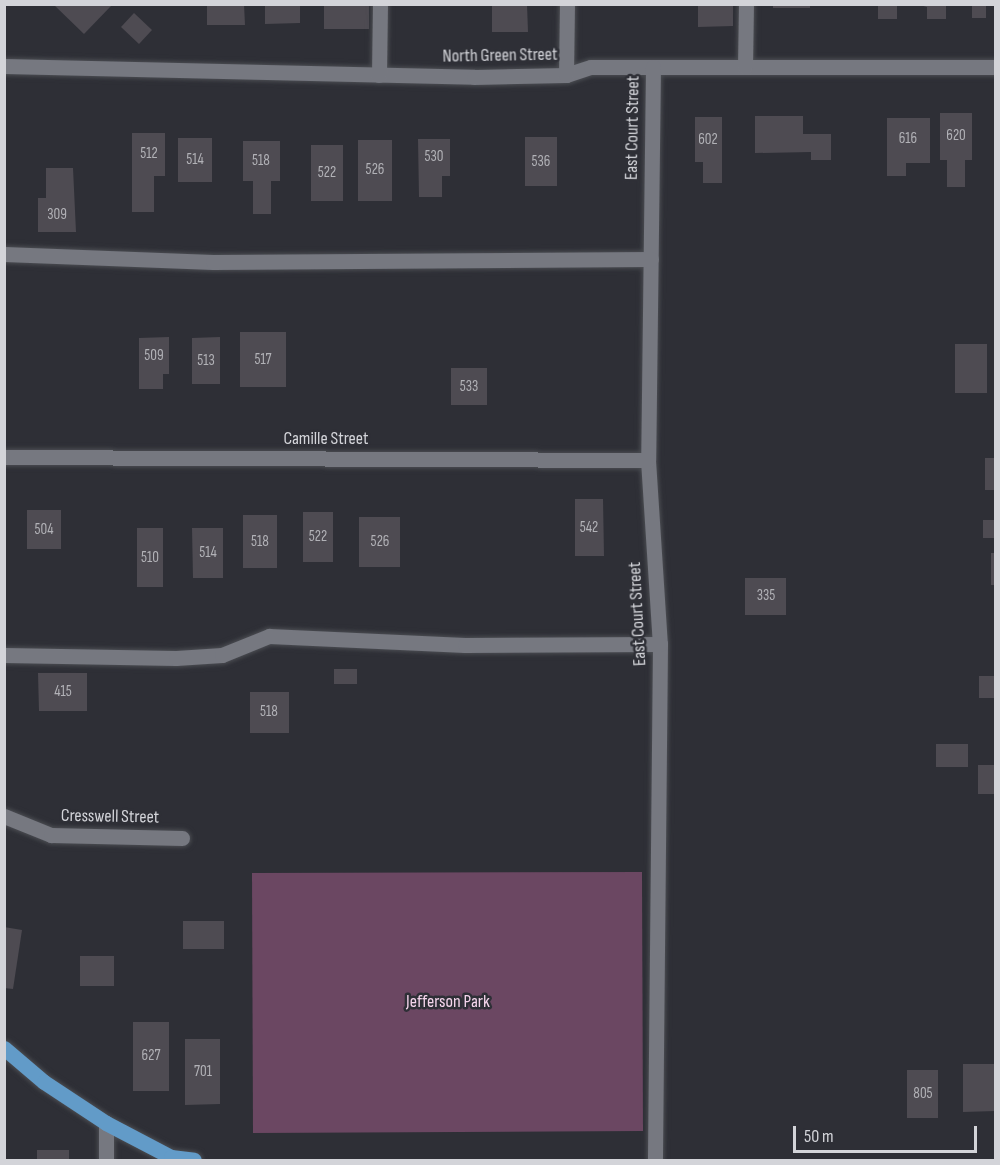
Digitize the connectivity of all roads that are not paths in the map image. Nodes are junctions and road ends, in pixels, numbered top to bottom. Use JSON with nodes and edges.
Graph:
{"nodes":[{"id":1,"x":380,"y":4,"type":"edge"},
{"id":2,"x":567,"y":4,"type":"edge"},
{"id":3,"x":746,"y":4,"type":"edge"},
{"id":4,"x":4,"y":66,"type":"edge"},
{"id":5,"x":654,"y":67,"type":"junction"},
{"id":6,"x":746,"y":67,"type":"junction"},
{"id":7,"x":996,"y":67,"type":"edge"},
{"id":8,"x":379,"y":75,"type":"junction"},
{"id":9,"x":566,"y":75,"type":"junction"},
{"id":10,"x":4,"y":254,"type":"edge"},
{"id":11,"x":651,"y":259,"type":"junction"},
{"id":12,"x":4,"y":457,"type":"edge"},
{"id":13,"x":648,"y":460,"type":"junction"},
{"id":14,"x":660,"y":644,"type":"junction"},
{"id":15,"x":4,"y":655,"type":"edge"},
{"id":16,"x":4,"y":816,"type":"edge"},
{"id":17,"x":182,"y":838,"type":"dead end"},
{"id":18,"x":4,"y":1048,"type":"edge"},
{"id":19,"x":106,"y":1123,"type":"junction"},
{"id":20,"x":106,"y":1161,"type":"edge"},
{"id":21,"x":194,"y":1161,"type":"edge"},
{"id":22,"x":655,"y":1161,"type":"edge"}],
"edges":[{"from":1,"to":8,"type":"street"},
{"from":2,"to":9,"type":"street"},
{"from":3,"to":6,"type":"street"},
{"from":4,"to":8,"type":"street","name":"North Green Street"},
{"from":5,"to":6,"type":"street","name":"North Green Street"},
{"from":5,"to":9,"type":"street","name":"North Green Street"},
{"from":5,"to":11,"type":"street","name":"East Court Street"},
{"from":6,"to":7,"type":"street","name":"North Green Street"},
{"from":8,"to":9,"type":"street","name":"North Green Street"},
{"from":10,"to":11,"type":"street"},
{"from":11,"to":13,"type":"street","name":"East Court Street"},
{"from":12,"to":13,"type":"street","name":"Camille Street"},
{"from":13,"to":14,"type":"street","name":"East Court Street"},
{"from":14,"to":15,"type":"street"},
{"from":14,"to":22,"type":"street","name":"East Court Street"},
{"from":16,"to":17,"type":"street","name":"Cresswell Street"},
{"from":18,"to":19,"type":"main road"},
{"from":19,"to":20,"type":"street"},
{"from":19,"to":21,"type":"main road"}]}
